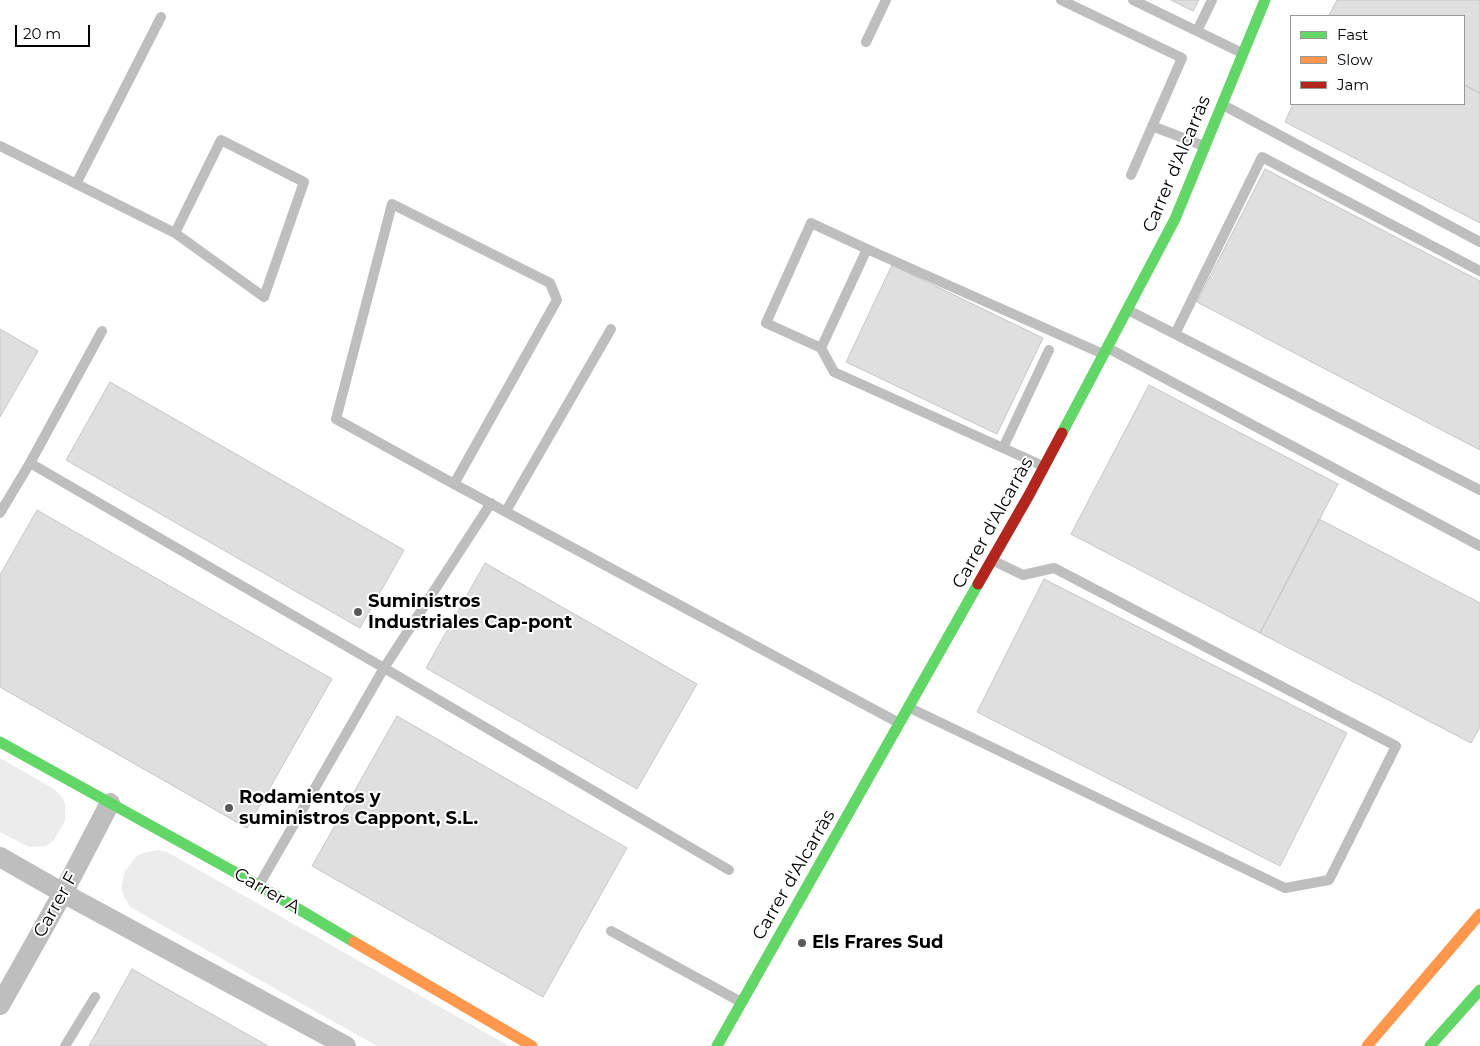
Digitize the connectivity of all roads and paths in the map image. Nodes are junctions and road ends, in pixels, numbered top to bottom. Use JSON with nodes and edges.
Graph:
{"nodes":[{"id":1,"x":886,"y":0,"type":"edge"},
{"id":2,"x":1061,"y":0,"type":"edge"},
{"id":3,"x":1133,"y":0,"type":"edge"},
{"id":4,"x":1212,"y":0,"type":"edge"},
{"id":5,"x":1265,"y":0,"type":"edge"},
{"id":6,"x":161,"y":16,"type":"dead end"},
{"id":7,"x":1197,"y":32,"type":"junction"},
{"id":8,"x":866,"y":42,"type":"dead end"},
{"id":9,"x":1243,"y":54,"type":"junction"},
{"id":10,"x":1222,"y":105,"type":"junction"},
{"id":11,"x":1152,"y":126,"type":"junction"},
{"id":12,"x":0,"y":146,"type":"edge"},
{"id":13,"x":1205,"y":147,"type":"junction"},
{"id":14,"x":1132,"y":175,"type":"dead end"},
{"id":15,"x":76,"y":184,"type":"junction"},
{"id":16,"x":175,"y":233,"type":"junction"},
{"id":17,"x":1480,"y":242,"type":"edge"},
{"id":18,"x":868,"y":249,"type":"junction"},
{"id":19,"x":1480,"y":271,"type":"edge"},
{"id":20,"x":1127,"y":309,"type":"junction"},
{"id":21,"x":611,"y":329,"type":"dead end"},
{"id":22,"x":102,"y":331,"type":"dead end"},
{"id":23,"x":1175,"y":334,"type":"junction"},
{"id":24,"x":821,"y":348,"type":"junction"},
{"id":25,"x":1049,"y":350,"type":"dead end"},
{"id":26,"x":1105,"y":351,"type":"junction"},
{"id":27,"x":1003,"y":448,"type":"junction"},
{"id":28,"x":30,"y":463,"type":"junction"},
{"id":29,"x":1044,"y":467,"type":"junction"},
{"id":30,"x":454,"y":484,"type":"junction"},
{"id":31,"x":1480,"y":490,"type":"edge"},
{"id":32,"x":491,"y":503,"type":"junction"},
{"id":33,"x":506,"y":511,"type":"junction"},
{"id":34,"x":0,"y":513,"type":"edge"},
{"id":35,"x":1480,"y":546,"type":"edge"},
{"id":36,"x":992,"y":560,"type":"junction"},
{"id":37,"x":384,"y":668,"type":"junction"},
{"id":38,"x":909,"y":707,"type":"junction"},
{"id":39,"x":900,"y":723,"type":"junction"},
{"id":40,"x":0,"y":742,"type":"edge"},
{"id":41,"x":110,"y":803,"type":"junction"},
{"id":42,"x":0,"y":857,"type":"edge"},
{"id":43,"x":729,"y":870,"type":"dead end"},
{"id":44,"x":258,"y":886,"type":"junction"},
{"id":45,"x":64,"y":893,"type":"junction"},
{"id":46,"x":1480,"y":914,"type":"edge"},
{"id":47,"x":611,"y":931,"type":"dead end"},
{"id":48,"x":1480,"y":990,"type":"edge"},
{"id":49,"x":95,"y":997,"type":"dead end"},
{"id":50,"x":742,"y":1003,"type":"junction"},
{"id":51,"x":0,"y":1005,"type":"edge"},
{"id":52,"x":65,"y":1046,"type":"edge"},
{"id":53,"x":346,"y":1046,"type":"edge"},
{"id":54,"x":532,"y":1046,"type":"edge"},
{"id":55,"x":717,"y":1046,"type":"edge"},
{"id":56,"x":1367,"y":1046,"type":"edge"},
{"id":57,"x":1430,"y":1046,"type":"edge"}],
"edges":[{"from":1,"to":8,"type":"lane"},
{"from":2,"to":11,"type":"lane"},
{"from":3,"to":7,"type":"lane"},
{"from":4,"to":7,"type":"lane"},
{"from":5,"to":9,"type":"main road","name":"Carrer d'Alcarràs"},
{"from":6,"to":15,"type":"lane"},
{"from":7,"to":9,"type":"lane"},
{"from":9,"to":10,"type":"main road","name":"Carrer d'Alcarràs"},
{"from":10,"to":13,"type":"main road","name":"Carrer d'Alcarràs"},
{"from":10,"to":17,"type":"lane"},
{"from":11,"to":13,"type":"lane"},
{"from":11,"to":14,"type":"lane"},
{"from":12,"to":15,"type":"lane"},
{"from":13,"to":20,"type":"main road","name":"Carrer d'Alcarràs"},
{"from":15,"to":16,"type":"lane"},
{"from":16,"to":16,"type":"lane"},
{"from":18,"to":24,"type":"lane"},
{"from":18,"to":24,"type":"lane"},
{"from":18,"to":26,"type":"lane"},
{"from":19,"to":23,"type":"lane"},
{"from":20,"to":23,"type":"lane"},
{"from":20,"to":26,"type":"main road","name":"Carrer d'Alcarràs"},
{"from":21,"to":33,"type":"lane"},
{"from":22,"to":28,"type":"lane"},
{"from":23,"to":31,"type":"lane"},
{"from":24,"to":27,"type":"lane"},
{"from":25,"to":27,"type":"lane"},
{"from":26,"to":29,"type":"main road","name":"Carrer d'Alcarràs"},
{"from":26,"to":35,"type":"lane"},
{"from":27,"to":29,"type":"lane"},
{"from":28,"to":34,"type":"lane"},
{"from":28,"to":37,"type":"lane"},
{"from":29,"to":36,"type":"main road","name":"Carrer d'Alcarràs"},
{"from":30,"to":30,"type":"lane"},
{"from":30,"to":32,"type":"lane"},
{"from":32,"to":33,"type":"lane"},
{"from":32,"to":37,"type":"lane"},
{"from":33,"to":39,"type":"lane"},
{"from":36,"to":38,"type":"main road","name":"Carrer d'Alcarràs"},
{"from":36,"to":38,"type":"lane"},
{"from":37,"to":43,"type":"lane"},
{"from":37,"to":44,"type":"lane"},
{"from":38,"to":39,"type":"main road","name":"Carrer d'Alcarràs"},
{"from":39,"to":50,"type":"main road","name":"Carrer d'Alcarràs"},
{"from":40,"to":41,"type":"main road","name":"Carrer A"},
{"from":41,"to":44,"type":"main road","name":"Carrer A"},
{"from":41,"to":45,"type":"street","name":"Carrer F"},
{"from":42,"to":45,"type":"street"},
{"from":44,"to":54,"type":"main road","name":"Carrer A"},
{"from":45,"to":51,"type":"street","name":"Carrer F"},
{"from":45,"to":53,"type":"street"},
{"from":46,"to":56,"type":"main road"},
{"from":47,"to":50,"type":"lane"},
{"from":48,"to":57,"type":"main road"},
{"from":49,"to":52,"type":"lane"},
{"from":50,"to":55,"type":"main road","name":"Carrer d'Alcarràs"}]}
